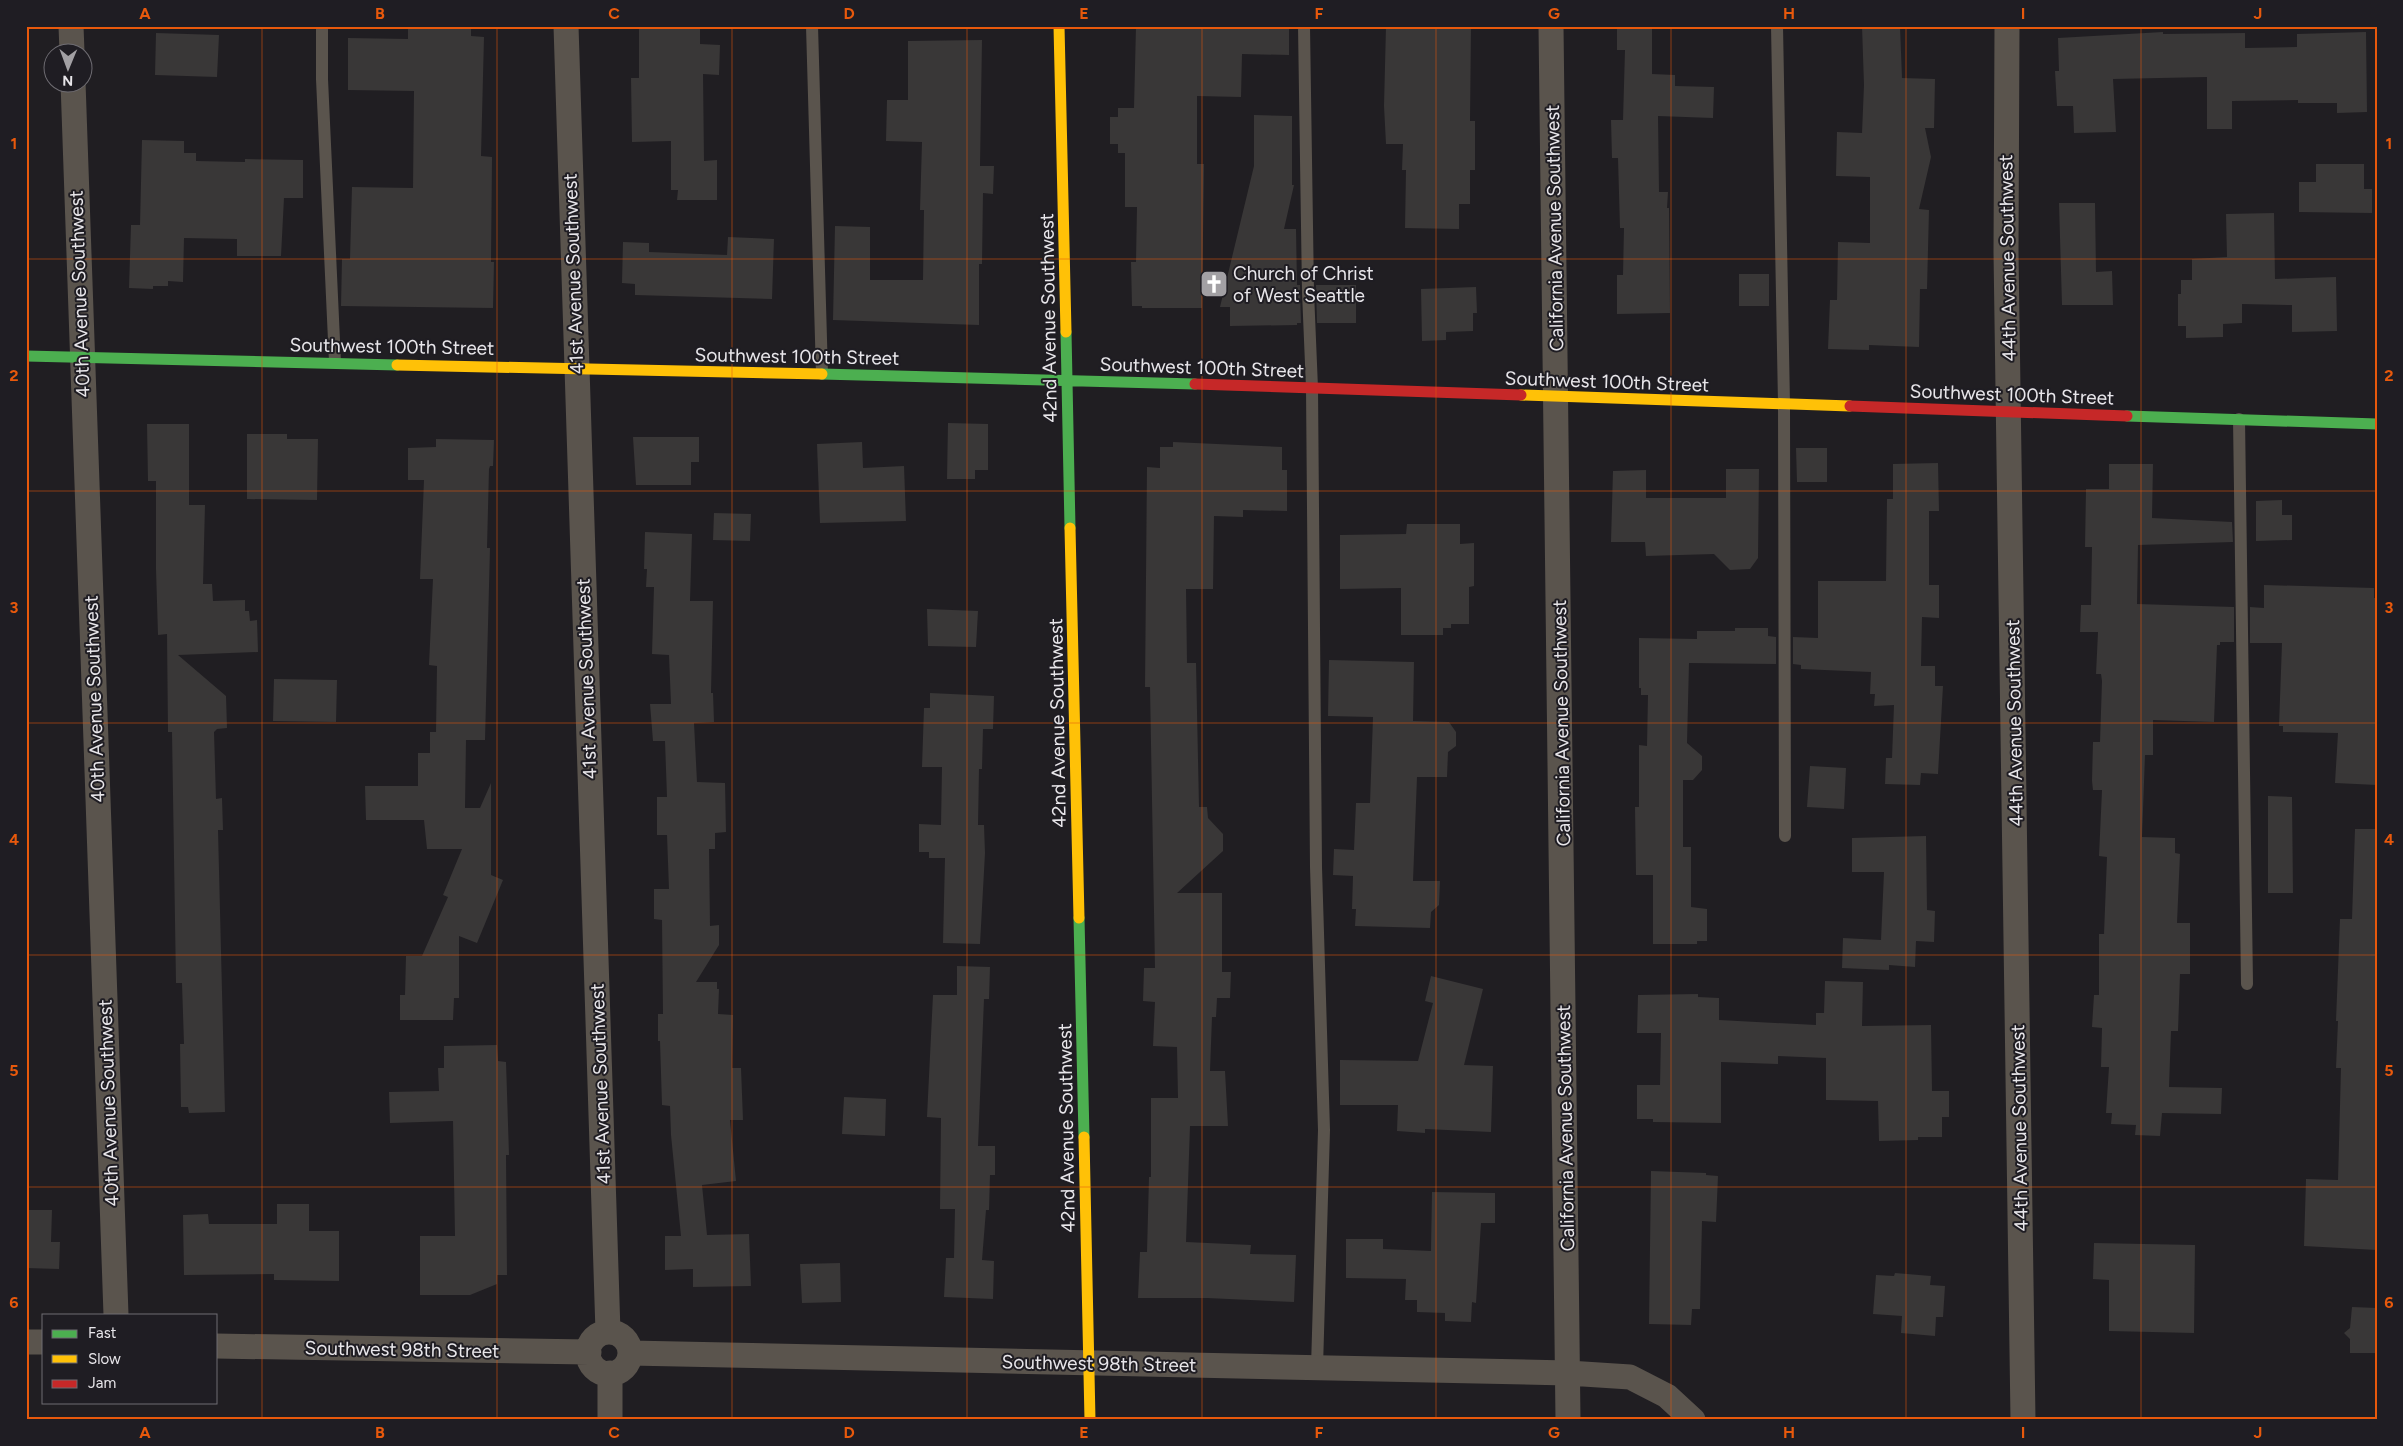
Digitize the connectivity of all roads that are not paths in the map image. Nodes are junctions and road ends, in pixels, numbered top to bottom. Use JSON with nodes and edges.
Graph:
{"nodes":[{"id":1,"x":71,"y":26,"type":"edge"},
{"id":2,"x":322,"y":26,"type":"edge"},
{"id":3,"x":566,"y":26,"type":"edge"},
{"id":4,"x":812,"y":26,"type":"edge"},
{"id":5,"x":1059,"y":26,"type":"edge"},
{"id":6,"x":1304,"y":26,"type":"edge"},
{"id":7,"x":1551,"y":26,"type":"edge"},
{"id":8,"x":1777,"y":26,"type":"edge"},
{"id":9,"x":2007,"y":26,"type":"edge"},
{"id":10,"x":72,"y":42,"type":"edge"},
{"id":11,"x":73,"y":92,"type":"edge"},
{"id":12,"x":26,"y":356,"type":"edge"},
{"id":13,"x":81,"y":356,"type":"junction"},
{"id":14,"x":335,"y":362,"type":"junction"},
{"id":15,"x":576,"y":368,"type":"junction"},
{"id":16,"x":822,"y":374,"type":"junction"},
{"id":17,"x":1067,"y":380,"type":"junction"},
{"id":18,"x":1312,"y":388,"type":"junction"},
{"id":19,"x":1557,"y":397,"type":"junction"},
{"id":20,"x":1784,"y":404,"type":"junction"},
{"id":21,"x":2009,"y":412,"type":"junction"},
{"id":22,"x":2239,"y":420,"type":"junction"},
{"id":23,"x":2377,"y":424,"type":"edge"},
{"id":24,"x":1786,"y":836,"type":"dead end"},
{"id":25,"x":2247,"y":984,"type":"dead end"},
{"id":26,"x":116,"y":1314,"type":"edge"},
{"id":27,"x":608,"y":1332,"type":"junction"},
{"id":28,"x":26,"y":1342,"type":"edge"},
{"id":29,"x":42,"y":1342,"type":"edge"},
{"id":30,"x":218,"y":1346,"type":"edge"},
{"id":31,"x":588,"y":1352,"type":"junction"},
{"id":32,"x":630,"y":1353,"type":"junction"},
{"id":33,"x":1089,"y":1363,"type":"junction"},
{"id":34,"x":1317,"y":1367,"type":"junction"},
{"id":35,"x":610,"y":1373,"type":"junction"},
{"id":36,"x":1568,"y":1373,"type":"junction"},
{"id":37,"x":610,"y":1420,"type":"edge"},
{"id":38,"x":1090,"y":1420,"type":"edge"},
{"id":39,"x":1568,"y":1420,"type":"edge"},
{"id":40,"x":1692,"y":1420,"type":"edge"},
{"id":41,"x":2024,"y":1420,"type":"edge"}],
"edges":[{"from":1,"to":10,"type":"street"},
{"from":2,"to":14,"type":"lane"},
{"from":3,"to":15,"type":"street","name":"41st Avenue Southwest"},
{"from":4,"to":16,"type":"lane"},
{"from":5,"to":17,"type":"street","name":"42nd Avenue Southwest"},
{"from":6,"to":18,"type":"lane"},
{"from":7,"to":19,"type":"street","name":"California Avenue Southwest"},
{"from":8,"to":20,"type":"lane"},
{"from":9,"to":21,"type":"street","name":"44th Avenue Southwest"},
{"from":11,"to":13,"type":"street","name":"40th Avenue Southwest"},
{"from":12,"to":13,"type":"street","name":"Southwest 100th Street"},
{"from":13,"to":14,"type":"street","name":"Southwest 100th Street"},
{"from":13,"to":26,"type":"street","name":"40th Avenue Southwest"},
{"from":14,"to":15,"type":"street","name":"Southwest 100th Street"},
{"from":15,"to":16,"type":"street","name":"Southwest 100th Street"},
{"from":15,"to":27,"type":"street","name":"41st Avenue Southwest"},
{"from":16,"to":17,"type":"street","name":"Southwest 100th Street"},
{"from":17,"to":18,"type":"street","name":"Southwest 100th Street"},
{"from":17,"to":33,"type":"street","name":"42nd Avenue Southwest"},
{"from":18,"to":19,"type":"street","name":"Southwest 100th Street"},
{"from":18,"to":34,"type":"lane"},
{"from":19,"to":20,"type":"street","name":"Southwest 100th Street"},
{"from":19,"to":36,"type":"street","name":"California Avenue Southwest"},
{"from":20,"to":21,"type":"street","name":"Southwest 100th Street"},
{"from":20,"to":24,"type":"lane"},
{"from":21,"to":22,"type":"street","name":"Southwest 100th Street"},
{"from":21,"to":41,"type":"street","name":"44th Avenue Southwest"},
{"from":22,"to":23,"type":"street","name":"Southwest 100th Street"},
{"from":22,"to":25,"type":"lane"},
{"from":27,"to":31,"type":"street"},
{"from":27,"to":32,"type":"street"},
{"from":28,"to":29,"type":"street"},
{"from":30,"to":31,"type":"street","name":"Southwest 98th Street"},
{"from":31,"to":35,"type":"street"},
{"from":32,"to":33,"type":"street","name":"Southwest 98th Street"},
{"from":32,"to":35,"type":"street"},
{"from":33,"to":34,"type":"street","name":"Southwest 98th Street"},
{"from":33,"to":38,"type":"street","name":"42nd Avenue Southwest"},
{"from":34,"to":36,"type":"street","name":"Southwest 98th Street"},
{"from":35,"to":37,"type":"street"},
{"from":36,"to":39,"type":"street","name":"California Avenue Southwest"},
{"from":36,"to":40,"type":"street","name":"Southwest 98th Street"}]}
